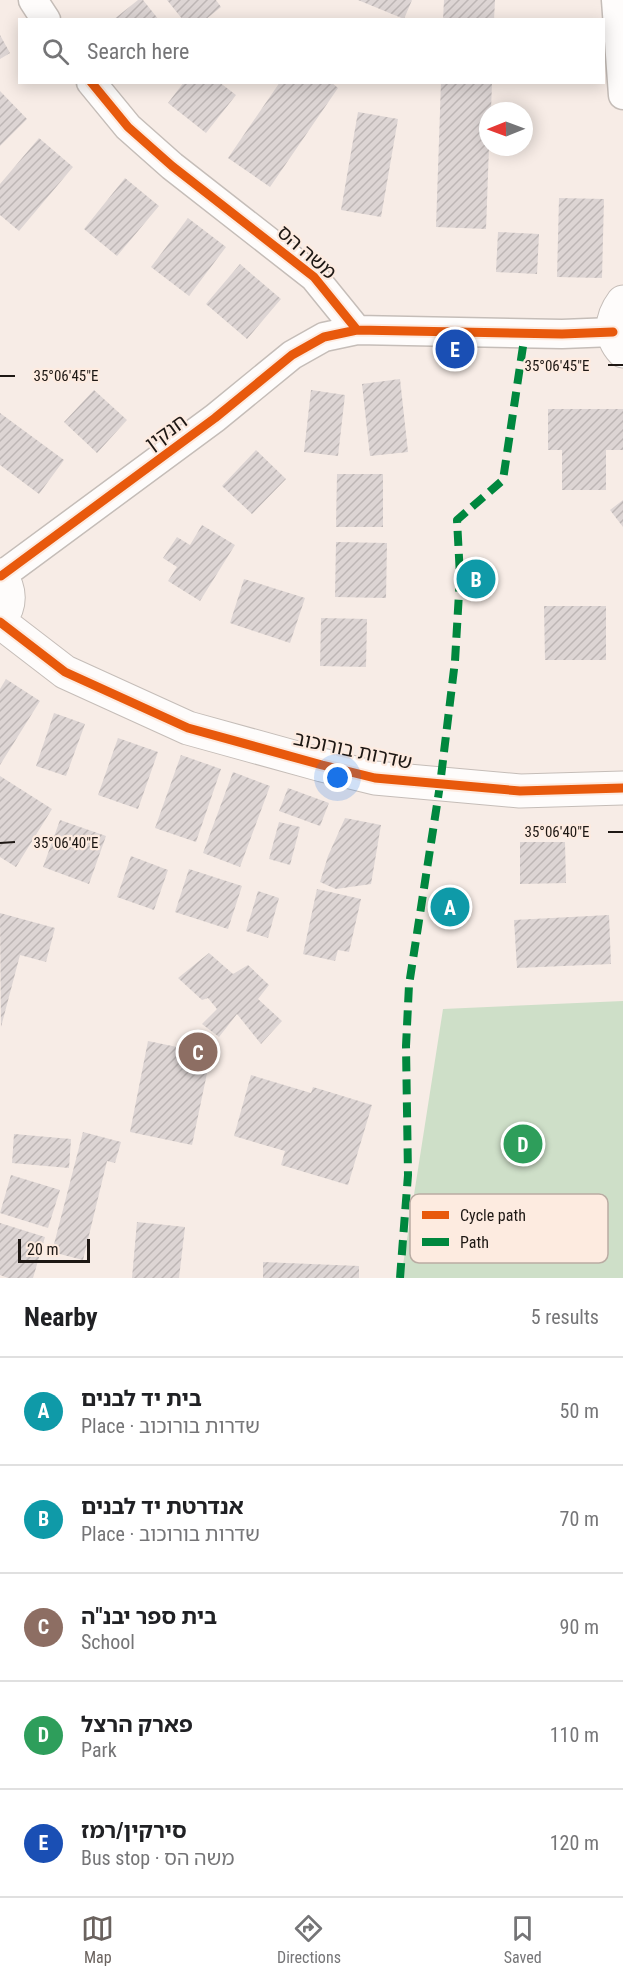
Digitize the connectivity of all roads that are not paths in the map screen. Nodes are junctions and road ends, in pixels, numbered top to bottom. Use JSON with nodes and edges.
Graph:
{"nodes":[{"id":1,"x":33,"y":0,"type":"edge"},
{"id":2,"x":616,"y":0,"type":"edge"},
{"id":3,"x":45,"y":18,"type":"edge"},
{"id":4,"x":93,"y":84,"type":"edge"},
{"id":5,"x":623,"y":95,"type":"edge"},
{"id":6,"x":620,"y":328,"type":"edge"},
{"id":7,"x":357,"y":330,"type":"junction"},
{"id":8,"x":0,"y":575,"type":"edge"},
{"id":9,"x":0,"y":621,"type":"edge"},
{"id":10,"x":623,"y":788,"type":"edge"}],
"edges":[{"from":1,"to":3,"type":"street"},
{"from":2,"to":5,"type":"street"},
{"from":4,"to":7,"type":"street","name":"משה הס"},
{"from":6,"to":7,"type":"street"},
{"from":7,"to":8,"type":"street","name":"חנקין"},
{"from":8,"to":9,"type":"street"},
{"from":9,"to":10,"type":"street","name":"שדרות בורוכוב"}]}
